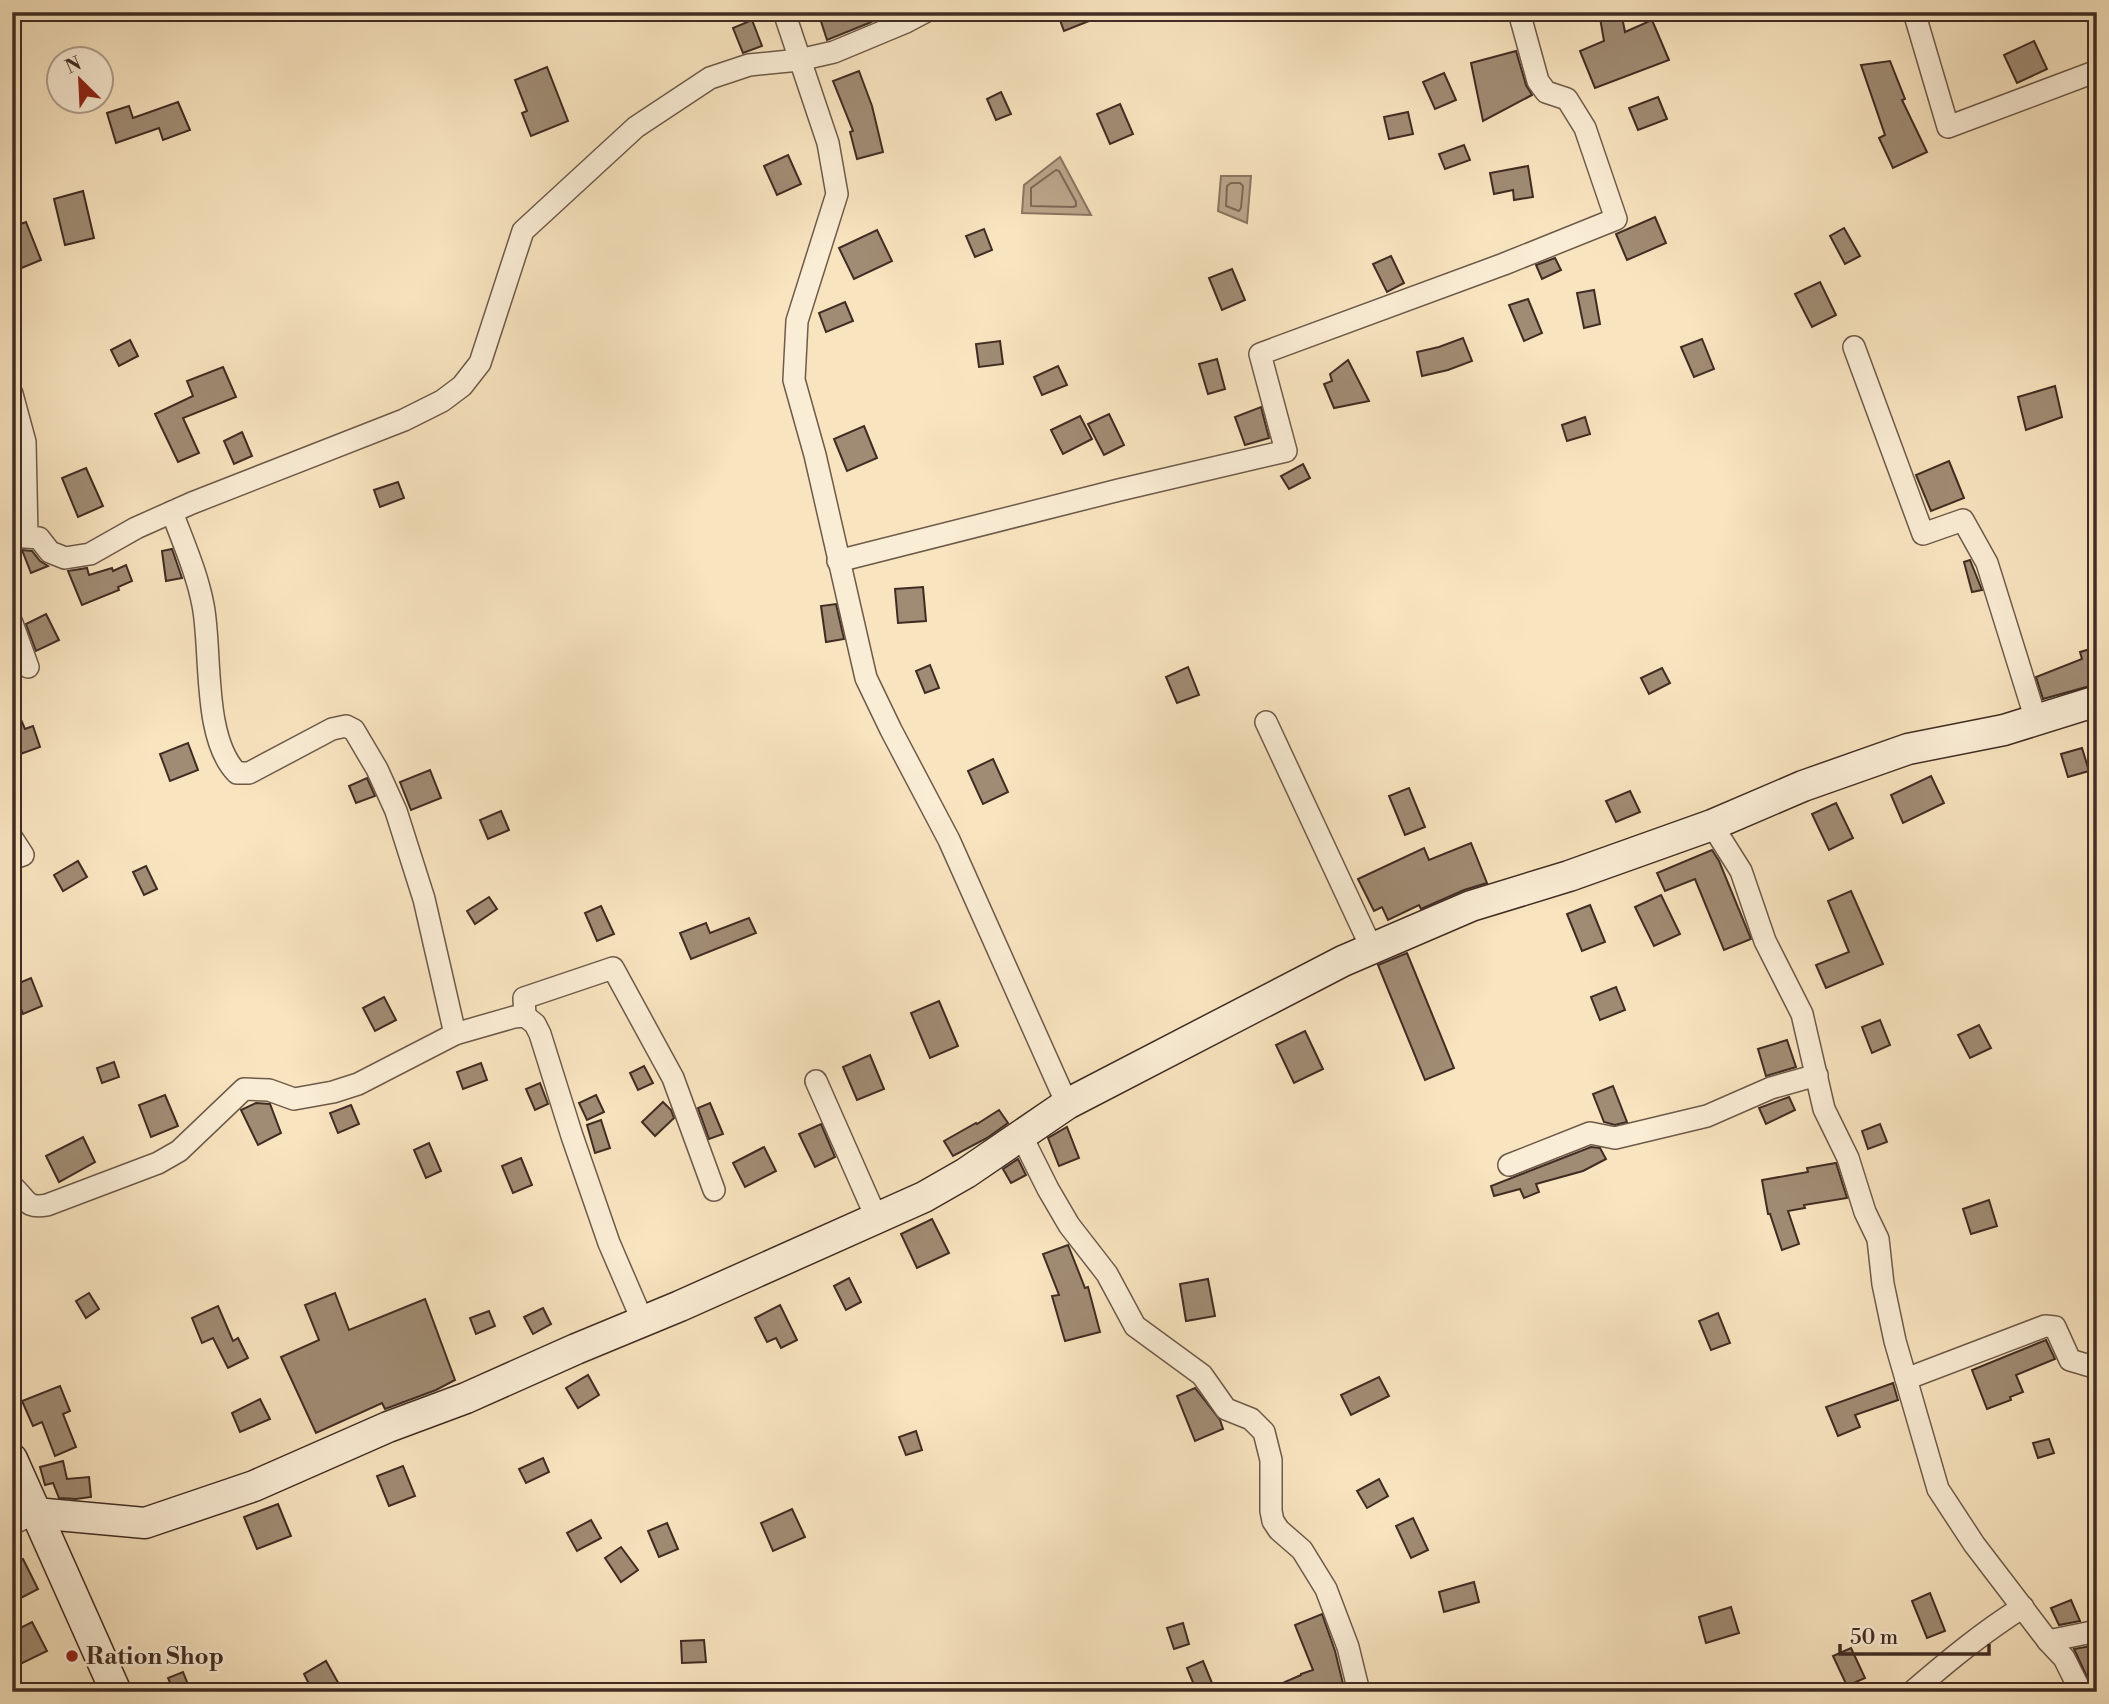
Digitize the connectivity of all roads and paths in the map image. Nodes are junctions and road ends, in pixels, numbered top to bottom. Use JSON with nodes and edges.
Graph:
{"nodes":[{"id":1,"x":784,"y":12,"type":"edge"},
{"id":2,"x":925,"y":12,"type":"edge"},
{"id":3,"x":1519,"y":12,"type":"edge"},
{"id":4,"x":1914,"y":12,"type":"edge"},
{"id":5,"x":799,"y":60,"type":"junction"},
{"id":6,"x":2097,"y":71,"type":"edge"},
{"id":7,"x":1854,"y":347,"type":"dead end"},
{"id":8,"x":12,"y":394,"type":"edge"},
{"id":9,"x":172,"y":512,"type":"junction"},
{"id":10,"x":20,"y":536,"type":"edge"},
{"id":11,"x":838,"y":561,"type":"junction"},
{"id":12,"x":12,"y":623,"type":"edge"},
{"id":13,"x":28,"y":667,"type":"dead end"},
{"id":14,"x":2097,"y":701,"type":"edge"},
{"id":15,"x":2036,"y":720,"type":"junction"},
{"id":16,"x":1266,"y":722,"type":"dead end"},
{"id":17,"x":1712,"y":825,"type":"junction"},
{"id":18,"x":12,"y":838,"type":"edge"},
{"id":19,"x":12,"y":859,"type":"edge"},
{"id":20,"x":1371,"y":949,"type":"junction"},
{"id":21,"x":526,"y":1016,"type":"junction"},
{"id":22,"x":455,"y":1034,"type":"junction"},
{"id":23,"x":1817,"y":1075,"type":"junction"},
{"id":24,"x":816,"y":1081,"type":"dead end"},
{"id":25,"x":1067,"y":1104,"type":"junction"},
{"id":26,"x":1021,"y":1135,"type":"junction"},
{"id":27,"x":1509,"y":1165,"type":"dead end"},
{"id":28,"x":12,"y":1186,"type":"edge"},
{"id":29,"x":714,"y":1190,"type":"dead end"},
{"id":30,"x":876,"y":1217,"type":"junction"},
{"id":31,"x":643,"y":1322,"type":"junction"},
{"id":32,"x":2097,"y":1368,"type":"edge"},
{"id":33,"x":1906,"y":1379,"type":"junction"},
{"id":34,"x":12,"y":1460,"type":"edge"},
{"id":35,"x":23,"y":1519,"type":"edge"},
{"id":36,"x":2023,"y":1607,"type":"junction"},
{"id":37,"x":2097,"y":1631,"type":"edge"},
{"id":38,"x":2048,"y":1641,"type":"junction"},
{"id":39,"x":116,"y":1692,"type":"edge"},
{"id":40,"x":1359,"y":1692,"type":"edge"},
{"id":41,"x":1912,"y":1692,"type":"edge"},
{"id":42,"x":2081,"y":1692,"type":"edge"}],
"edges":[{"from":1,"to":5,"type":"street"},
{"from":2,"to":5,"type":"street"},
{"from":3,"to":11,"type":"street"},
{"from":4,"to":6,"type":"street"},
{"from":5,"to":9,"type":"street"},
{"from":5,"to":11,"type":"street"},
{"from":7,"to":15,"type":"street"},
{"from":8,"to":10,"type":"street"},
{"from":9,"to":10,"type":"street"},
{"from":9,"to":22,"type":"street"},
{"from":11,"to":25,"type":"street"},
{"from":12,"to":13,"type":"street"},
{"from":14,"to":15,"type":"main road"},
{"from":15,"to":17,"type":"main road"},
{"from":16,"to":20,"type":"street"},
{"from":17,"to":20,"type":"main road"},
{"from":17,"to":23,"type":"street"},
{"from":18,"to":19,"type":"street"},
{"from":20,"to":25,"type":"main road"},
{"from":21,"to":22,"type":"street"},
{"from":21,"to":29,"type":"street"},
{"from":21,"to":31,"type":"street"},
{"from":22,"to":28,"type":"street"},
{"from":23,"to":27,"type":"street"},
{"from":23,"to":33,"type":"street"},
{"from":24,"to":30,"type":"street"},
{"from":25,"to":26,"type":"main road"},
{"from":26,"to":30,"type":"main road"},
{"from":26,"to":40,"type":"street"},
{"from":30,"to":31,"type":"main road"},
{"from":31,"to":35,"type":"main road"},
{"from":32,"to":33,"type":"street"},
{"from":33,"to":36,"type":"street"},
{"from":34,"to":35,"type":"main road"},
{"from":35,"to":39,"type":"main road"},
{"from":36,"to":38,"type":"street"},
{"from":36,"to":41,"type":"street"},
{"from":37,"to":38,"type":"street"},
{"from":38,"to":42,"type":"street"}]}
